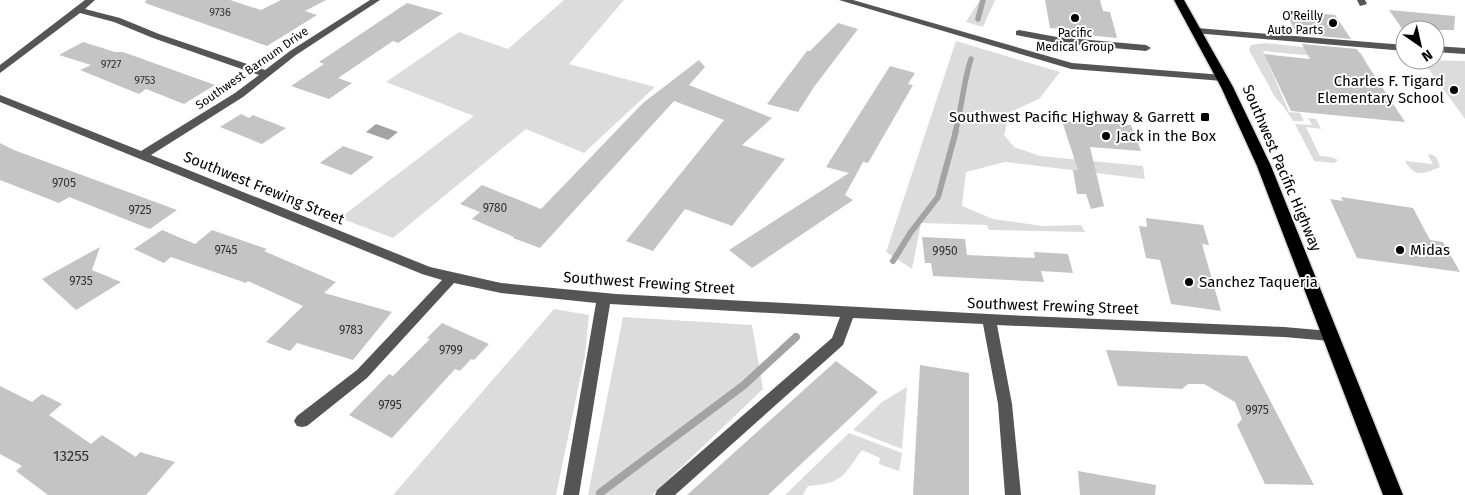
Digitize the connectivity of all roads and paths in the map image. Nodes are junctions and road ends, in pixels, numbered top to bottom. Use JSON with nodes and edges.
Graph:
{"nodes":[{"id":1,"x":91,"y":0,"type":"edge"},
{"id":2,"x":376,"y":0,"type":"edge"},
{"id":3,"x":1180,"y":0,"type":"edge"},
{"id":4,"x":847,"y":1,"type":"edge"},
{"id":5,"x":78,"y":10,"type":"junction"},
{"id":6,"x":1197,"y":31,"type":"junction"},
{"id":7,"x":1019,"y":33,"type":"dead end"},
{"id":8,"x":1395,"y":47,"type":"edge"},
{"id":9,"x":1146,"y":48,"type":"dead end"},
{"id":10,"x":1445,"y":50,"type":"edge"},
{"id":11,"x":1465,"y":51,"type":"edge"},
{"id":12,"x":0,"y":70,"type":"edge"},
{"id":13,"x":267,"y":74,"type":"junction"},
{"id":14,"x":1223,"y":78,"type":"junction"},
{"id":15,"x":0,"y":98,"type":"edge"},
{"id":16,"x":141,"y":156,"type":"junction"},
{"id":17,"x":451,"y":278,"type":"junction"},
{"id":18,"x":604,"y":297,"type":"junction"},
{"id":19,"x":848,"y":313,"type":"junction"},
{"id":20,"x":989,"y":320,"type":"junction"},
{"id":21,"x":1330,"y":336,"type":"junction"},
{"id":22,"x":302,"y":421,"type":"dead end"},
{"id":23,"x":571,"y":495,"type":"edge"},
{"id":24,"x":663,"y":495,"type":"edge"},
{"id":25,"x":1012,"y":495,"type":"edge"},
{"id":26,"x":1393,"y":495,"type":"edge"}],
"edges":[{"from":1,"to":5,"type":"street"},
{"from":2,"to":13,"type":"street","name":"Southwest Barnum Drive"},
{"from":3,"to":6,"type":"highway","name":"Southwest Pacific Highway"},
{"from":4,"to":14,"type":"street"},
{"from":5,"to":12,"type":"street"},
{"from":5,"to":13,"type":"street"},
{"from":6,"to":8,"type":"street"},
{"from":6,"to":14,"type":"highway","name":"Southwest Pacific Highway"},
{"from":7,"to":9,"type":"street"},
{"from":10,"to":11,"type":"street"},
{"from":13,"to":16,"type":"street","name":"Southwest Barnum Drive"},
{"from":14,"to":21,"type":"highway","name":"Southwest Pacific Highway"},
{"from":15,"to":16,"type":"street","name":"Southwest Frewing Street"},
{"from":16,"to":17,"type":"street","name":"Southwest Frewing Street"},
{"from":17,"to":18,"type":"street","name":"Southwest Frewing Street"},
{"from":17,"to":22,"type":"street"},
{"from":18,"to":19,"type":"street","name":"Southwest Frewing Street"},
{"from":18,"to":23,"type":"street"},
{"from":19,"to":20,"type":"street","name":"Southwest Frewing Street"},
{"from":19,"to":24,"type":"street"},
{"from":20,"to":21,"type":"street","name":"Southwest Frewing Street"},
{"from":20,"to":25,"type":"street"},
{"from":21,"to":26,"type":"highway","name":"Southwest Pacific Highway"}]}
